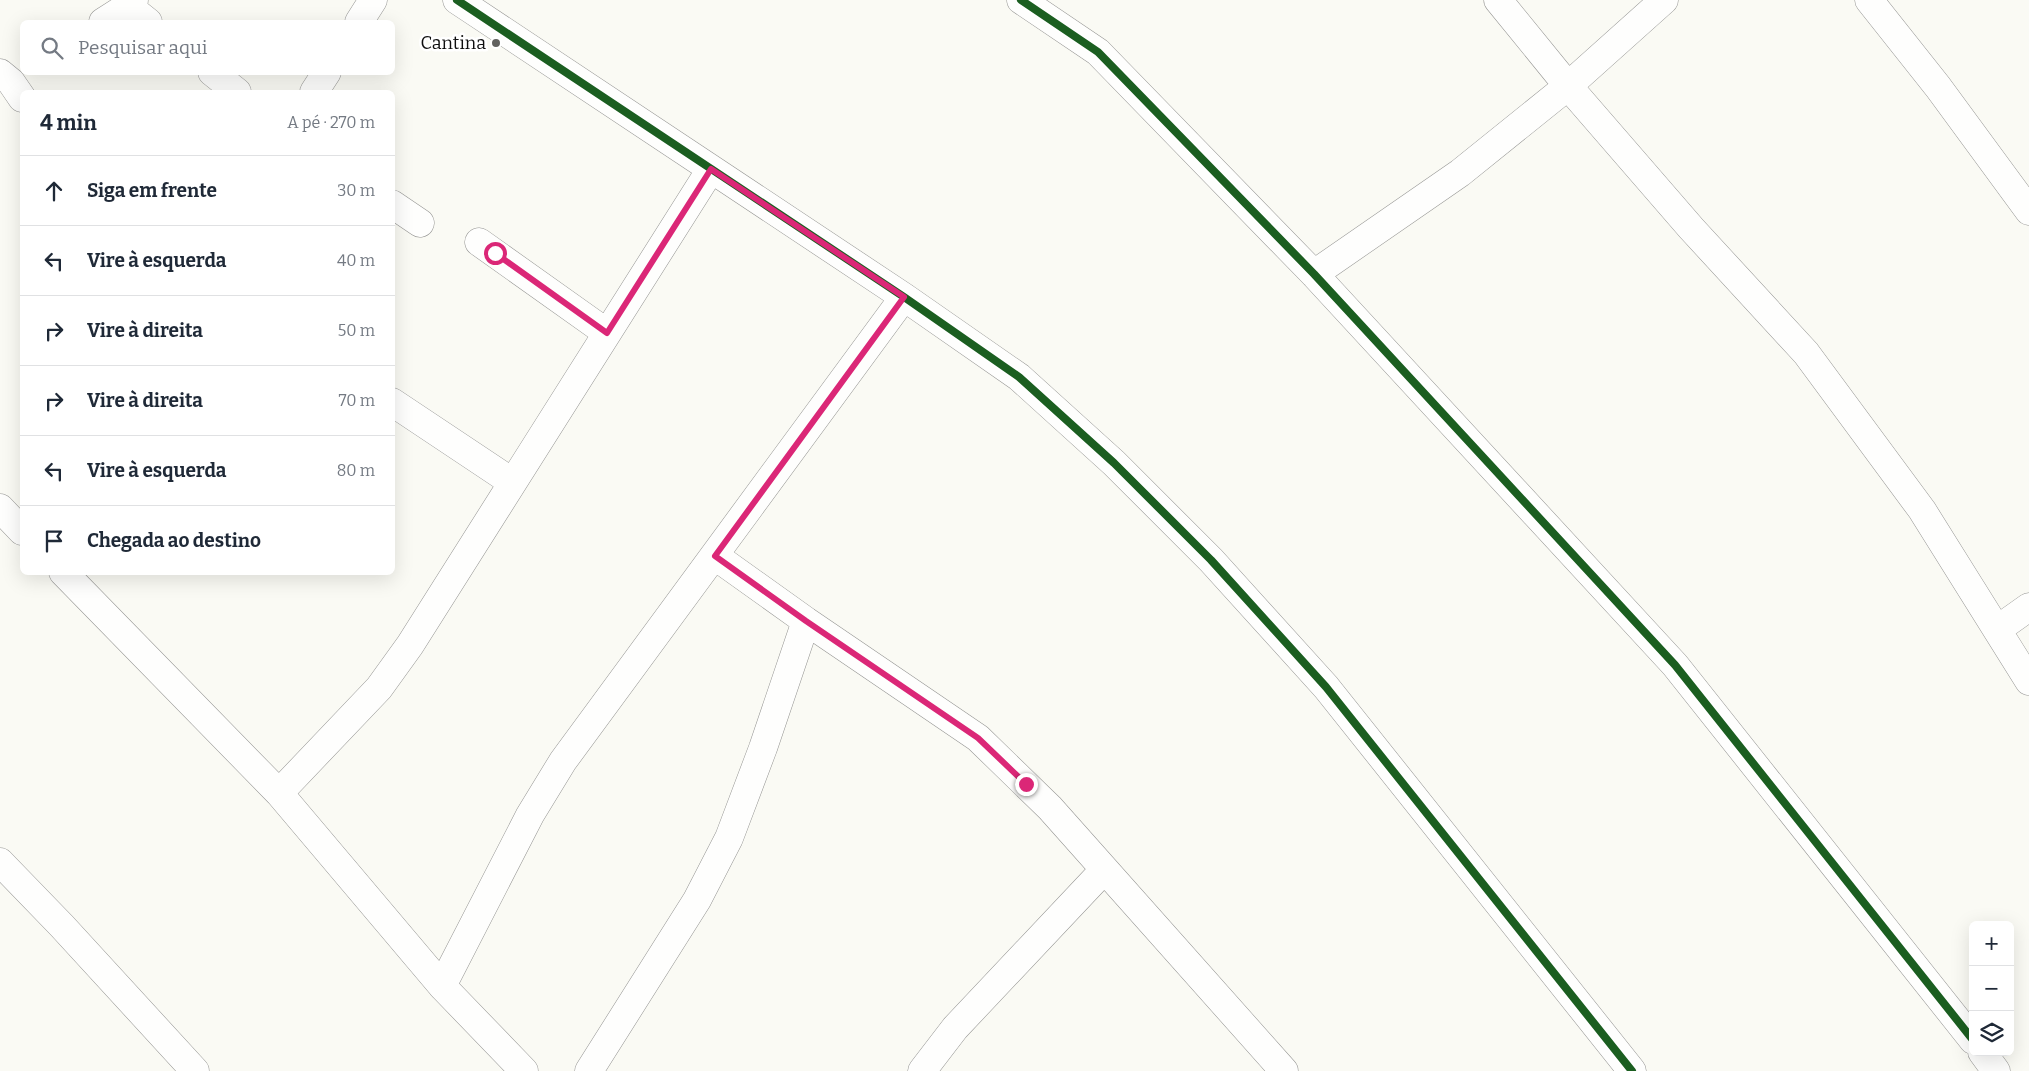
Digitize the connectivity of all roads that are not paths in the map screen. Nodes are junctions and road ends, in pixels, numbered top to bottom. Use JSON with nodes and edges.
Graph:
{"nodes":[{"id":1,"x":373,"y":0,"type":"edge"},
{"id":2,"x":457,"y":0,"type":"edge"},
{"id":3,"x":1022,"y":0,"type":"edge"},
{"id":4,"x":1498,"y":0,"type":"edge"},
{"id":5,"x":1664,"y":0,"type":"edge"},
{"id":6,"x":1868,"y":0,"type":"edge"},
{"id":7,"x":1056,"y":9,"type":"edge"},
{"id":8,"x":137,"y":10,"type":"edge"},
{"id":9,"x":109,"y":20,"type":"edge"},
{"id":10,"x":360,"y":20,"type":"edge"},
{"id":11,"x":216,"y":75,"type":"edge"},
{"id":12,"x":325,"y":75,"type":"edge"},
{"id":13,"x":1568,"y":86,"type":"junction"},
{"id":14,"x":234,"y":90,"type":"edge"},
{"id":15,"x":315,"y":90,"type":"edge"},
{"id":16,"x":711,"y":169,"type":"junction"},
{"id":17,"x":395,"y":206,"type":"edge"},
{"id":18,"x":2029,"y":211,"type":"edge"},
{"id":19,"x":420,"y":223,"type":"dead end"},
{"id":20,"x":479,"y":242,"type":"dead end"},
{"id":21,"x":1314,"y":274,"type":"junction"},
{"id":22,"x":904,"y":297,"type":"junction"},
{"id":23,"x":607,"y":333,"type":"junction"},
{"id":24,"x":395,"y":404,"type":"edge"},
{"id":25,"x":512,"y":482,"type":"junction"},
{"id":26,"x":0,"y":508,"type":"edge"},
{"id":27,"x":20,"y":529,"type":"edge"},
{"id":28,"x":715,"y":556,"type":"junction"},
{"id":29,"x":66,"y":575,"type":"edge"},
{"id":30,"x":2029,"y":607,"type":"edge"},
{"id":31,"x":806,"y":621,"type":"junction"},
{"id":32,"x":1998,"y":629,"type":"junction"},
{"id":33,"x":2029,"y":681,"type":"edge"},
{"id":34,"x":279,"y":793,"type":"junction"},
{"id":35,"x":0,"y":862,"type":"edge"},
{"id":36,"x":1104,"y":870,"type":"junction"},
{"id":37,"x":442,"y":986,"type":"junction"},
{"id":38,"x":1969,"y":1035,"type":"edge"},
{"id":39,"x":1985,"y":1056,"type":"edge"},
{"id":40,"x":195,"y":1071,"type":"edge"},
{"id":41,"x":524,"y":1071,"type":"edge"},
{"id":42,"x":589,"y":1071,"type":"edge"},
{"id":43,"x":922,"y":1071,"type":"edge"},
{"id":44,"x":1284,"y":1071,"type":"edge"},
{"id":45,"x":1632,"y":1071,"type":"edge"},
{"id":46,"x":1996,"y":1071,"type":"edge"}],
"edges":[{"from":1,"to":10,"type":"street"},
{"from":2,"to":16,"type":"street"},
{"from":3,"to":7,"type":"street"},
{"from":4,"to":13,"type":"street"},
{"from":5,"to":13,"type":"street"},
{"from":6,"to":18,"type":"street"},
{"from":7,"to":21,"type":"street"},
{"from":8,"to":9,"type":"street"},
{"from":11,"to":14,"type":"street"},
{"from":12,"to":15,"type":"street"},
{"from":13,"to":21,"type":"street"},
{"from":13,"to":32,"type":"street"},
{"from":16,"to":22,"type":"street"},
{"from":16,"to":23,"type":"street"},
{"from":17,"to":19,"type":"street"},
{"from":20,"to":23,"type":"street"},
{"from":21,"to":38,"type":"street"},
{"from":22,"to":28,"type":"street"},
{"from":22,"to":45,"type":"street"},
{"from":23,"to":25,"type":"street"},
{"from":24,"to":25,"type":"street"},
{"from":25,"to":34,"type":"street"},
{"from":26,"to":27,"type":"street"},
{"from":28,"to":31,"type":"street"},
{"from":28,"to":37,"type":"street"},
{"from":29,"to":34,"type":"street"},
{"from":30,"to":32,"type":"street"},
{"from":31,"to":36,"type":"street"},
{"from":31,"to":42,"type":"street"},
{"from":32,"to":33,"type":"street"},
{"from":34,"to":37,"type":"street"},
{"from":35,"to":40,"type":"street"},
{"from":36,"to":43,"type":"street"},
{"from":36,"to":44,"type":"street"},
{"from":37,"to":41,"type":"street"},
{"from":39,"to":46,"type":"street"}]}
